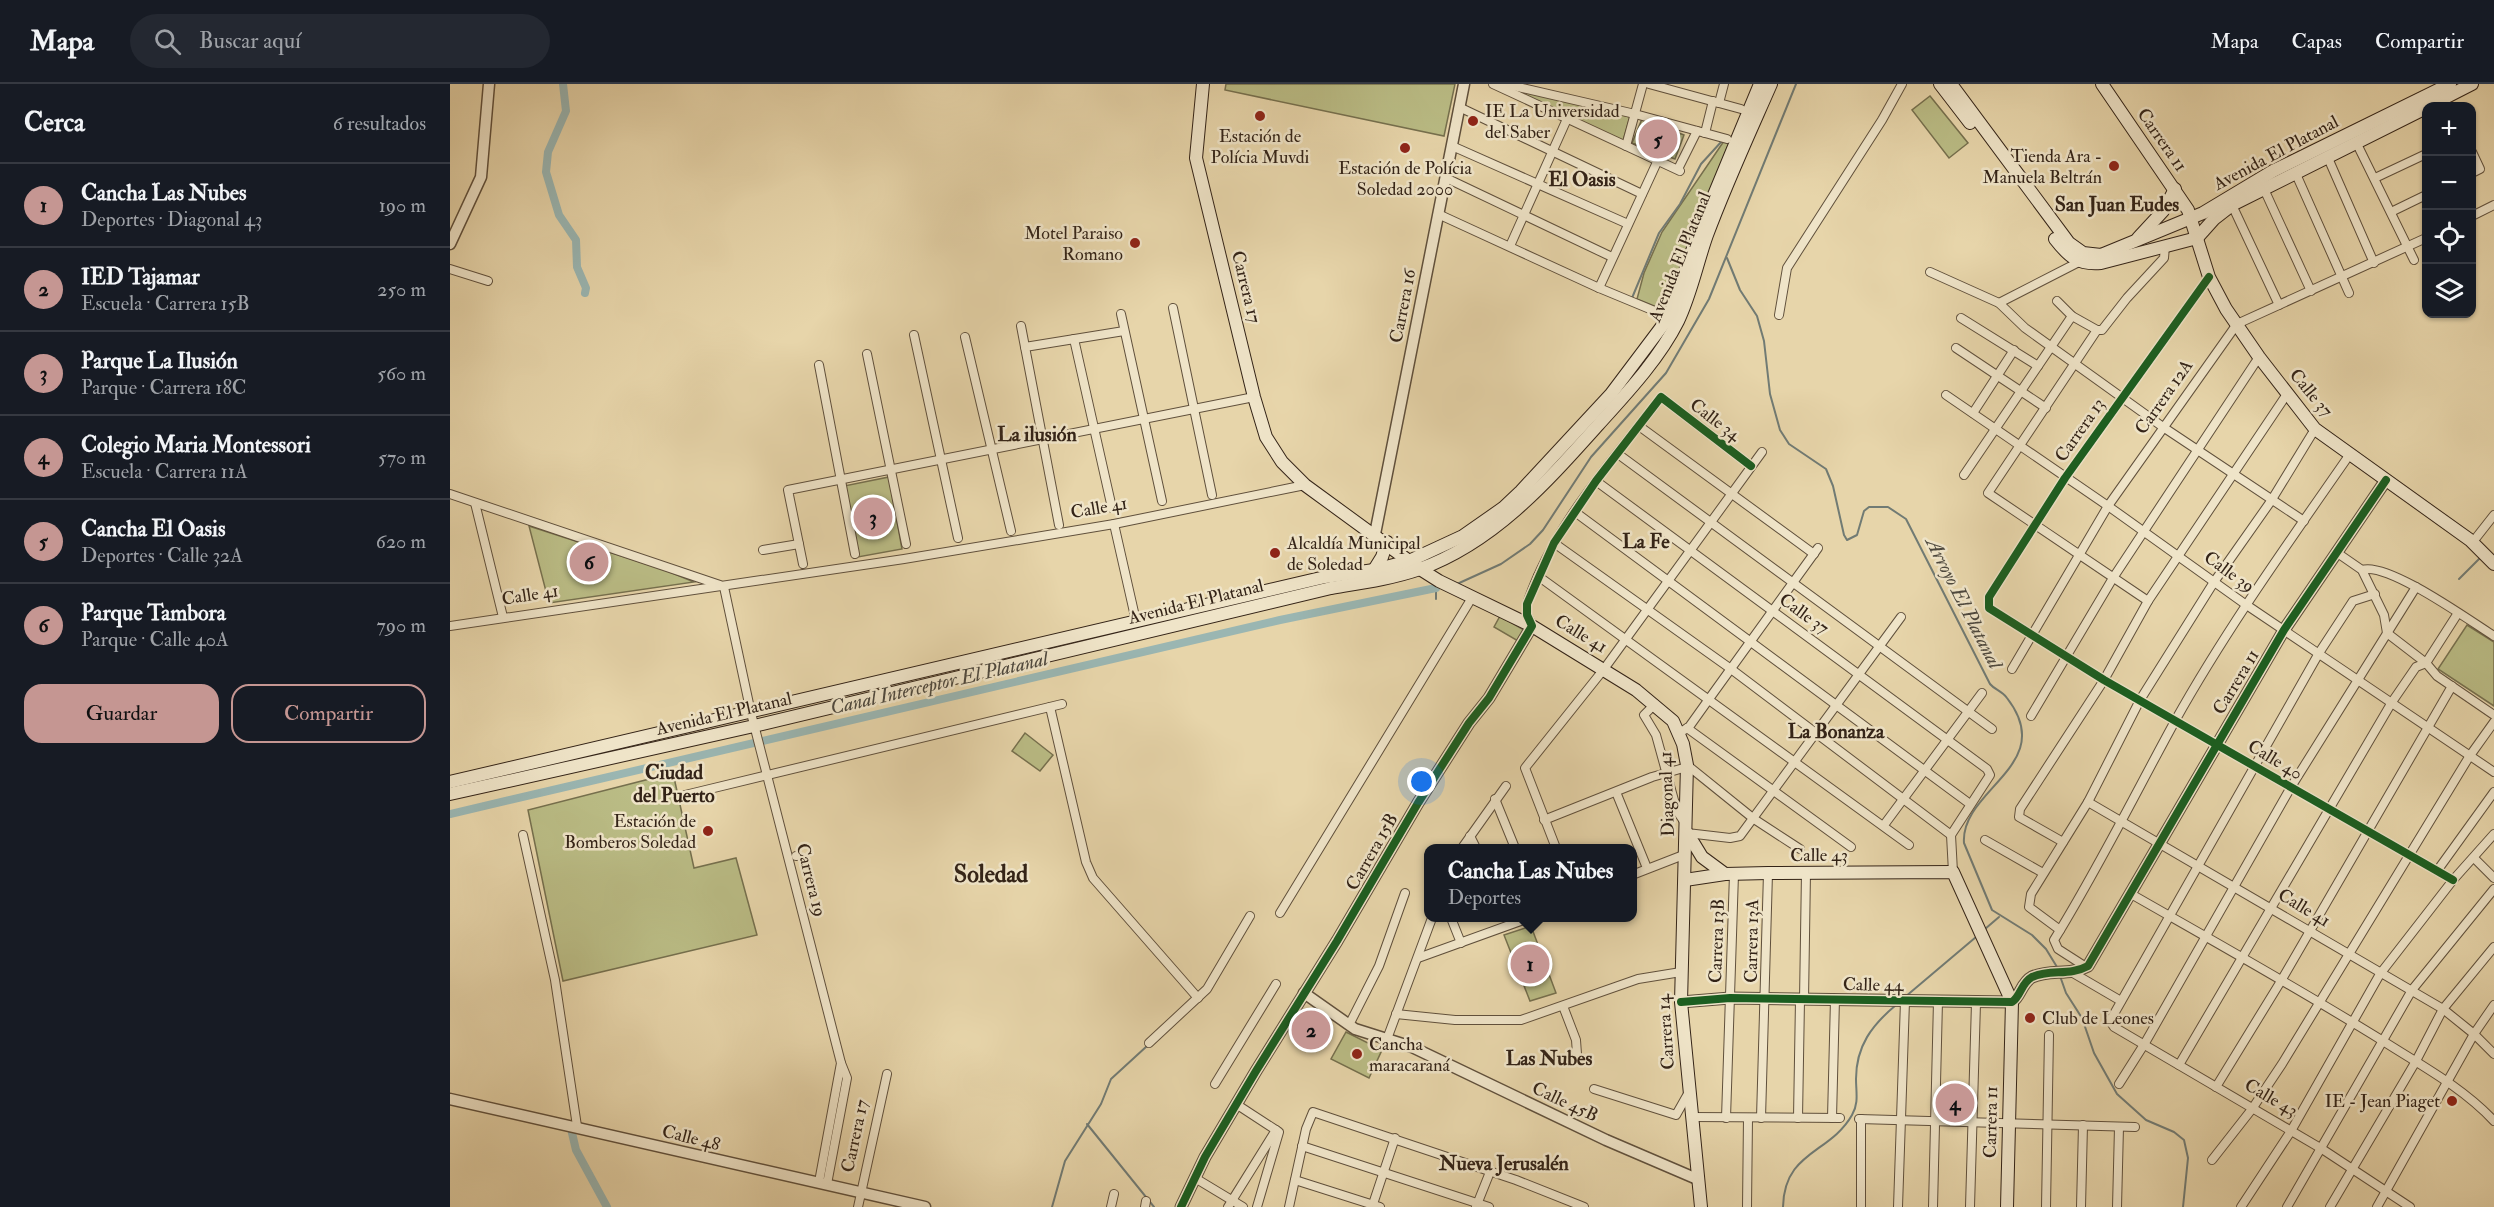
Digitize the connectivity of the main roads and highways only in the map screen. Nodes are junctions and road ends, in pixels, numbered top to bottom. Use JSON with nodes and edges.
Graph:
{"nodes":[{"id":1,"x":1203,"y":84,"type":"edge"},
{"id":2,"x":1760,"y":84,"type":"edge"},
{"id":3,"x":1771,"y":84,"type":"edge"},
{"id":4,"x":1940,"y":84,"type":"edge"},
{"id":5,"x":1951,"y":84,"type":"edge"},
{"id":6,"x":2102,"y":84,"type":"edge"},
{"id":7,"x":2450,"y":84,"type":"edge"},
{"id":8,"x":2472,"y":84,"type":"edge"},
{"id":9,"x":2438,"y":102,"type":"edge"},
{"id":10,"x":2422,"y":110,"type":"edge"},
{"id":11,"x":2175,"y":189,"type":"junction"},
{"id":12,"x":2221,"y":213,"type":"junction"},
{"id":13,"x":2191,"y":218,"type":"junction"},
{"id":14,"x":2197,"y":238,"type":"junction"},
{"id":15,"x":2134,"y":243,"type":"junction"},
{"id":16,"x":2203,"y":259,"type":"junction"},
{"id":17,"x":1305,"y":484,"type":"joint"},
{"id":18,"x":1386,"y":542,"type":"junction"},
{"id":19,"x":1409,"y":561,"type":"junction"},
{"id":20,"x":2494,"y":564,"type":"edge"},
{"id":21,"x":1420,"y":569,"type":"junction"},
{"id":22,"x":1374,"y":570,"type":"junction"},
{"id":23,"x":1683,"y":730,"type":"joint"},
{"id":24,"x":450,"y":782,"type":"edge"},
{"id":25,"x":450,"y":794,"type":"edge"},
{"id":26,"x":1687,"y":829,"type":"junction"},
{"id":27,"x":1686,"y":854,"type":"joint"},
{"id":28,"x":1730,"y":874,"type":"junction"},
{"id":29,"x":1685,"y":880,"type":"junction"},
{"id":30,"x":2012,"y":1002,"type":"joint"},
{"id":31,"x":1701,"y":1207,"type":"edge"},
{"id":32,"x":2007,"y":1207,"type":"edge"}],
"edges":[{"from":1,"to":17,"type":"main road","name":"Carrera 17"},
{"from":2,"to":19,"type":"main road","name":"Avenida El Platanal"},
{"from":3,"to":21,"type":"main road","name":"Avenida El Platanal"},
{"from":4,"to":14,"type":"main road"},
{"from":5,"to":15,"type":"main road","name":"Avenida El Platanal"},
{"from":6,"to":11,"type":"main road","name":"Carrera 11"},
{"from":7,"to":13,"type":"main road","name":"Avenida El Platanal"},
{"from":8,"to":9,"type":"main road","name":"Avenida El Platanal"},
{"from":10,"to":12,"type":"main road","name":"Avenida El Platanal"},
{"from":11,"to":13,"type":"main road","name":"Carrera 11"},
{"from":11,"to":15,"type":"main road"},
{"from":12,"to":14,"type":"main road","name":"Avenida El Platanal"},
{"from":12,"to":16,"type":"main road"},
{"from":13,"to":14,"type":"main road","name":"Calle 37"},
{"from":13,"to":15,"type":"main road","name":"Avenida El Platanal"},
{"from":14,"to":16,"type":"main road","name":"Calle 37"},
{"from":16,"to":20,"type":"main road","name":"Calle 37"},
{"from":17,"to":18,"type":"main road","name":"Calle 41"},
{"from":18,"to":19,"type":"main road","name":"Calle 41"},
{"from":18,"to":22,"type":"main road"},
{"from":19,"to":21,"type":"main road","name":"Calle 41"},
{"from":19,"to":22,"type":"main road","name":"Avenida El Platanal"},
{"from":21,"to":23,"type":"main road","name":"Calle 41"},
{"from":21,"to":25,"type":"main road","name":"Avenida El Platanal"},
{"from":22,"to":24,"type":"main road","name":"Avenida El Platanal"},
{"from":23,"to":26,"type":"main road","name":"Diagonal 41"},
{"from":26,"to":27,"type":"main road","name":"Diagonal 41"},
{"from":26,"to":28,"type":"main road"},
{"from":27,"to":29,"type":"main road","name":"Carrera 14"},
{"from":28,"to":29,"type":"main road","name":"Calle 43"},
{"from":28,"to":30,"type":"main road","name":"Calle 43"},
{"from":29,"to":31,"type":"main road","name":"Carrera 14"},
{"from":30,"to":32,"type":"main road","name":"Carrera 11"}]}
